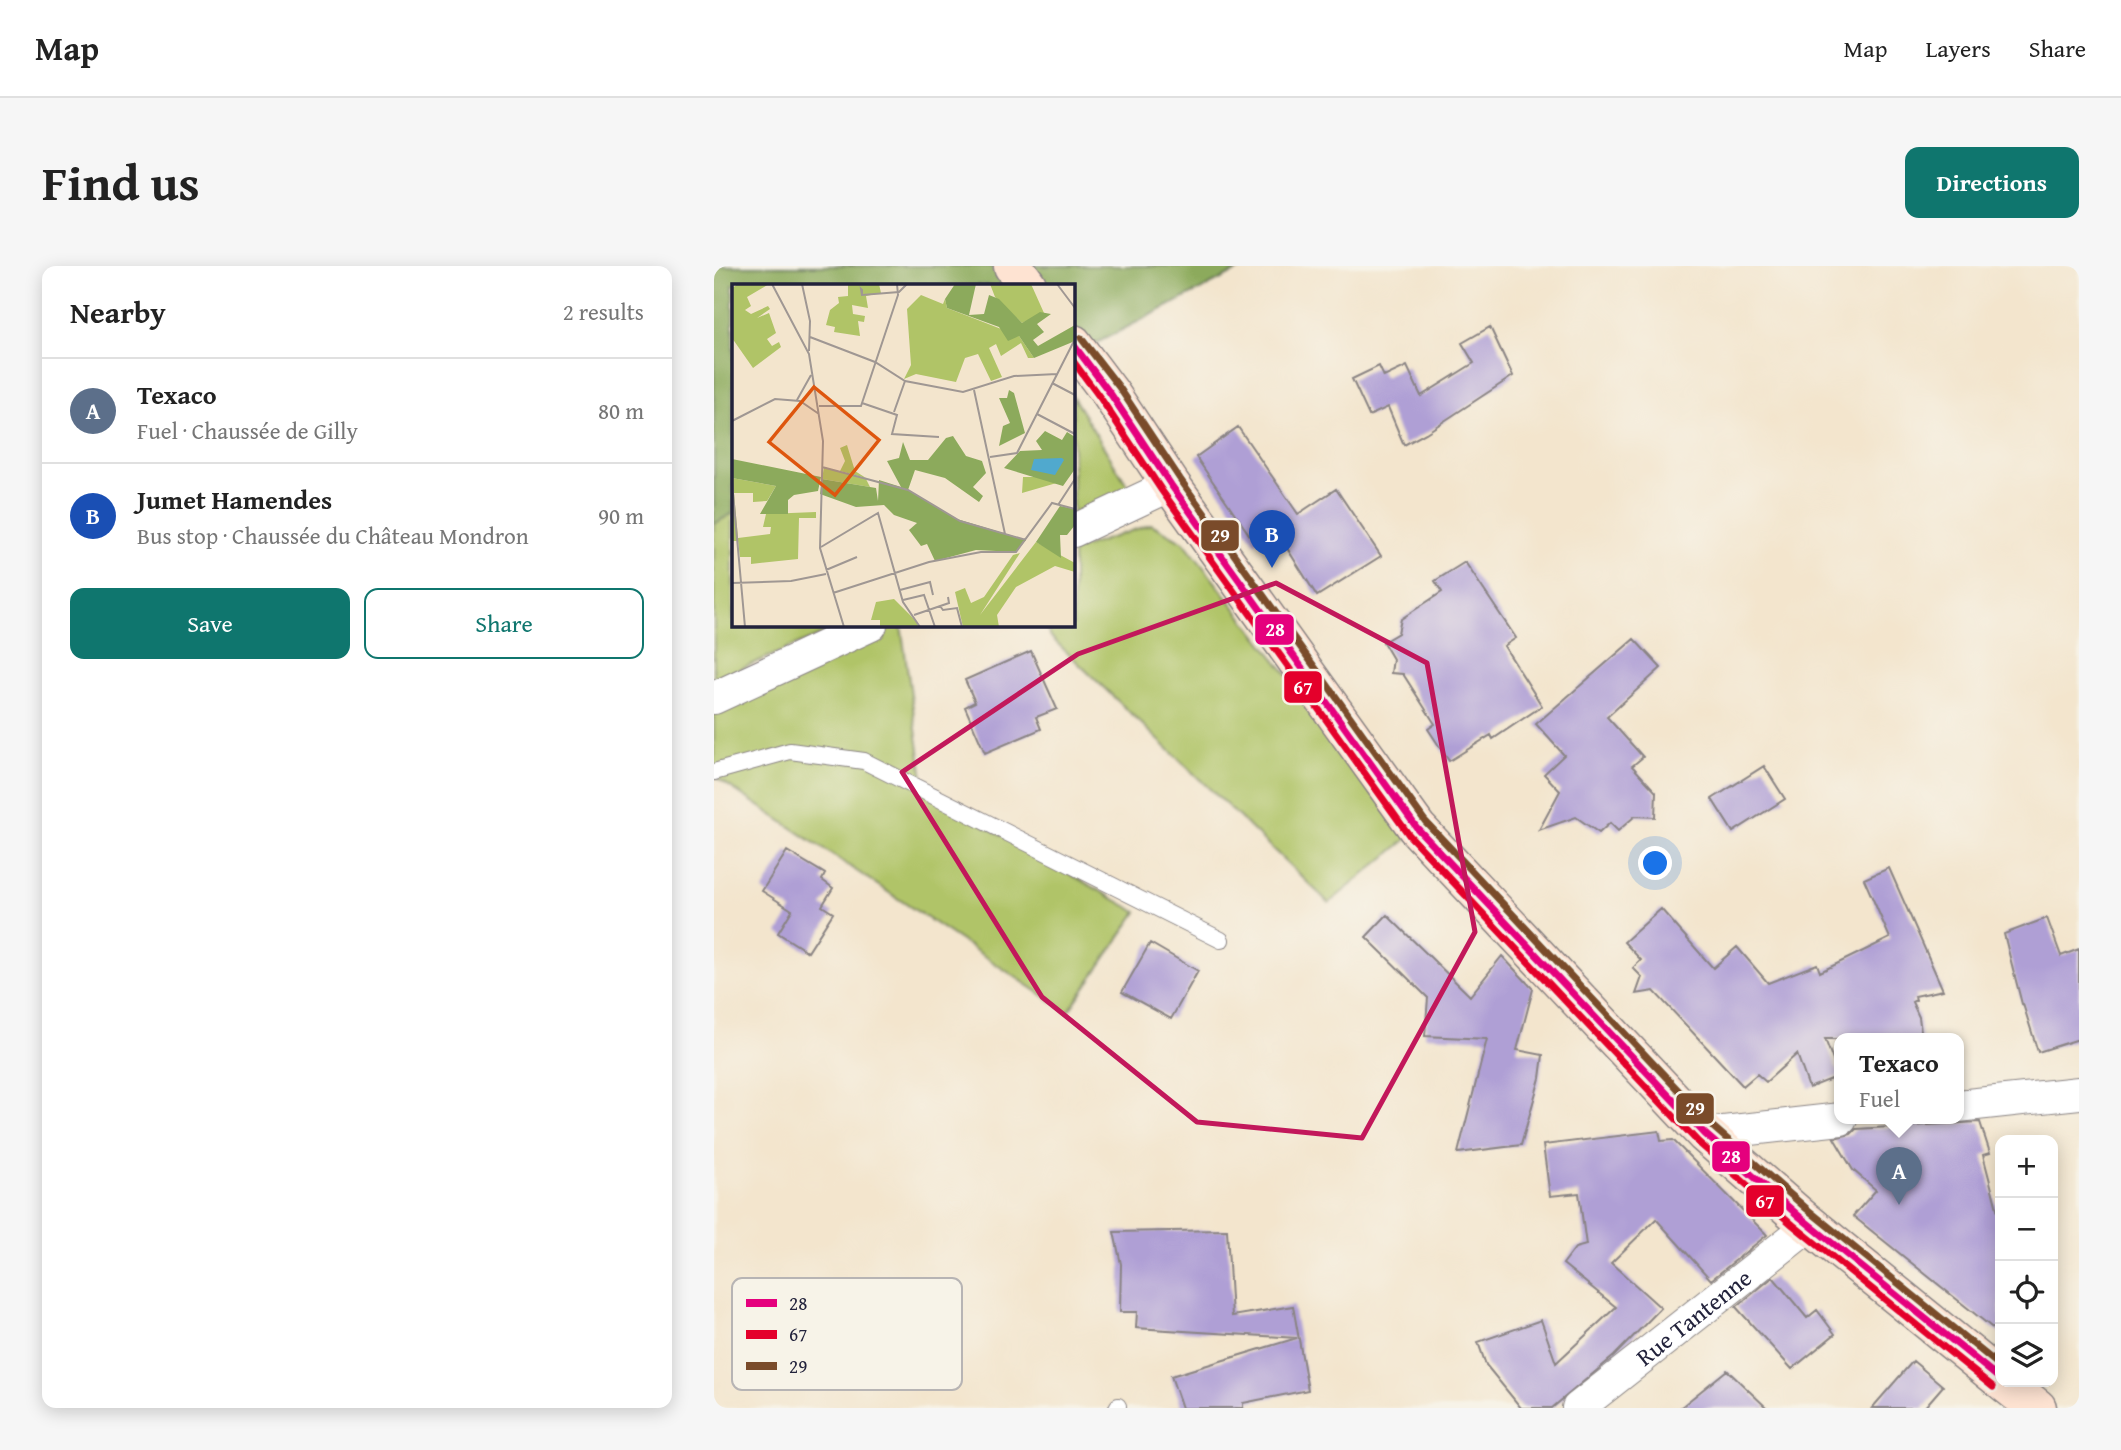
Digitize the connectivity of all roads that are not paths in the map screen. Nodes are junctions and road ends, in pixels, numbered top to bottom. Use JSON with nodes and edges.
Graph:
{"nodes":[{"id":1,"x":1013,"y":266,"type":"edge"},
{"id":2,"x":1026,"y":284,"type":"edge"},
{"id":3,"x":1074,"y":345,"type":"edge"},
{"id":4,"x":1171,"y":485,"type":"junction"},
{"id":5,"x":1074,"y":531,"type":"edge"},
{"id":6,"x":869,"y":626,"type":"edge"},
{"id":7,"x":714,"y":698,"type":"edge"},
{"id":8,"x":714,"y":772,"type":"edge"},
{"id":9,"x":1221,"y":940,"type":"dead end"},
{"id":10,"x":2079,"y":1093,"type":"edge"},
{"id":11,"x":1964,"y":1105,"type":"edge"},
{"id":12,"x":1834,"y":1120,"type":"edge"},
{"id":13,"x":1704,"y":1134,"type":"junction"},
{"id":14,"x":1810,"y":1225,"type":"junction"},
{"id":15,"x":1995,"y":1374,"type":"edge"},
{"id":16,"x":2011,"y":1387,"type":"edge"},
{"id":17,"x":1578,"y":1408,"type":"edge"},
{"id":18,"x":2037,"y":1408,"type":"edge"}],
"edges":[{"from":1,"to":2,"type":"main road"},
{"from":3,"to":4,"type":"main road"},
{"from":4,"to":5,"type":"street"},
{"from":4,"to":13,"type":"main road"},
{"from":6,"to":7,"type":"street"},
{"from":8,"to":9,"type":"lane"},
{"from":10,"to":11,"type":"street"},
{"from":12,"to":13,"type":"street"},
{"from":13,"to":14,"type":"main road"},
{"from":14,"to":15,"type":"main road"},
{"from":14,"to":17,"type":"street","name":"Rue Tantenne"},
{"from":16,"to":18,"type":"main road"}]}
